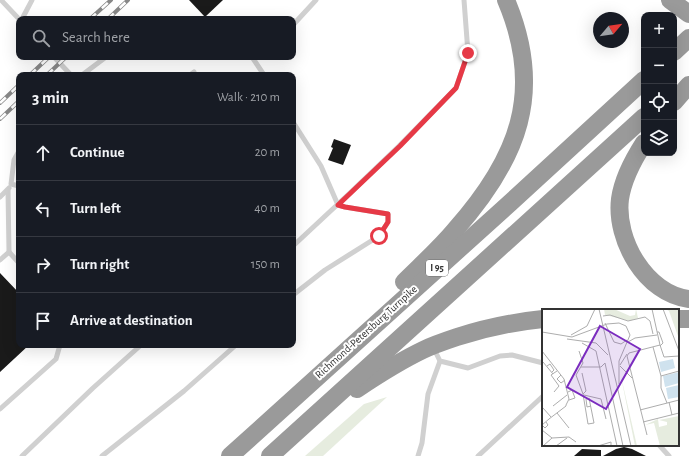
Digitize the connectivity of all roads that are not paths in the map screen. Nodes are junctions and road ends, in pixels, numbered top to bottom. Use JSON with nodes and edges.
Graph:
{"nodes":[{"id":1,"x":1,"y":0,"type":"edge"},
{"id":2,"x":32,"y":0,"type":"edge"},
{"id":3,"x":316,"y":0,"type":"edge"},
{"id":4,"x":464,"y":0,"type":"edge"},
{"id":5,"x":506,"y":0,"type":"edge"},
{"id":6,"x":670,"y":0,"type":"edge"},
{"id":7,"x":688,"y":13,"type":"edge"},
{"id":8,"x":17,"y":16,"type":"edge"},
{"id":9,"x":22,"y":16,"type":"edge"},
{"id":10,"x":296,"y":22,"type":"edge"},
{"id":11,"x":689,"y":38,"type":"edge"},
{"id":12,"x":677,"y":49,"type":"edge"},
{"id":13,"x":57,"y":60,"type":"edge"},
{"id":14,"x":102,"y":60,"type":"edge"},
{"id":15,"x":254,"y":60,"type":"edge"},
{"id":16,"x":68,"y":72,"type":"edge"},
{"id":17,"x":86,"y":72,"type":"edge"},
{"id":18,"x":262,"y":72,"type":"edge"},
{"id":19,"x":689,"y":77,"type":"edge"},
{"id":20,"x":641,"y":83,"type":"edge"},
{"id":21,"x":689,"y":85,"type":"edge"},
{"id":22,"x":677,"y":87,"type":"edge"},
{"id":23,"x":677,"y":99,"type":"edge"},
{"id":24,"x":641,"y":120,"type":"edge"},
{"id":25,"x":296,"y":127,"type":"edge"},
{"id":26,"x":641,"y":148,"type":"edge"},
{"id":27,"x":16,"y":156,"type":"edge"},
{"id":28,"x":11,"y":184,"type":"junction"},
{"id":29,"x":16,"y":185,"type":"edge"},
{"id":30,"x":8,"y":190,"type":"junction"},
{"id":31,"x":0,"y":197,"type":"edge"},
{"id":32,"x":338,"y":205,"type":"junction"},
{"id":33,"x":296,"y":243,"type":"edge"},
{"id":34,"x":9,"y":252,"type":"junction"},
{"id":35,"x":1,"y":257,"type":"edge"},
{"id":36,"x":16,"y":260,"type":"edge"},
{"id":37,"x":296,"y":293,"type":"edge"},
{"id":38,"x":689,"y":299,"type":"edge"},
{"id":39,"x":542,"y":319,"type":"edge"},
{"id":40,"x":59,"y":348,"type":"edge"},
{"id":41,"x":138,"y":348,"type":"edge"},
{"id":42,"x":233,"y":348,"type":"edge"},
{"id":43,"x":436,"y":354,"type":"junction"},
{"id":44,"x":542,"y":363,"type":"edge"},
{"id":45,"x":297,"y":394,"type":"junction"},
{"id":46,"x":542,"y":397,"type":"edge"},
{"id":47,"x":0,"y":409,"type":"edge"},
{"id":48,"x":660,"y":446,"type":"edge"},
{"id":49,"x":275,"y":452,"type":"edge"},
{"id":50,"x":22,"y":456,"type":"edge"},
{"id":51,"x":102,"y":456,"type":"edge"},
{"id":52,"x":230,"y":456,"type":"edge"},
{"id":53,"x":418,"y":456,"type":"edge"},
{"id":54,"x":478,"y":456,"type":"edge"},
{"id":55,"x":669,"y":456,"type":"edge"}],
"edges":[{"from":1,"to":8,"type":"lane"},
{"from":2,"to":9,"type":"lane"},
{"from":3,"to":10,"type":"lane"},
{"from":4,"to":32,"type":"lane"},
{"from":5,"to":45,"type":"highway"},
{"from":6,"to":7,"type":"highway"},
{"from":11,"to":12,"type":"highway"},
{"from":13,"to":16,"type":"lane"},
{"from":14,"to":17,"type":"lane"},
{"from":15,"to":18,"type":"lane"},
{"from":19,"to":22,"type":"highway"},
{"from":20,"to":45,"type":"highway","name":"Richmond-Petersburg Turnpike","number":"I 95"},
{"from":21,"to":23,"type":"highway"},
{"from":24,"to":49,"type":"highway","number":"I 95"},
{"from":25,"to":32,"type":"lane"},
{"from":26,"to":38,"type":"highway"},
{"from":27,"to":28,"type":"lane"},
{"from":28,"to":29,"type":"lane"},
{"from":28,"to":30,"type":"lane"},
{"from":30,"to":31,"type":"lane"},
{"from":30,"to":34,"type":"lane"},
{"from":32,"to":33,"type":"lane"},
{"from":32,"to":37,"type":"lane"},
{"from":34,"to":35,"type":"lane"},
{"from":34,"to":36,"type":"lane"},
{"from":39,"to":43,"type":"highway"},
{"from":40,"to":47,"type":"lane"},
{"from":41,"to":50,"type":"lane"},
{"from":42,"to":51,"type":"lane"},
{"from":43,"to":44,"type":"lane"},
{"from":43,"to":49,"type":"highway"},
{"from":43,"to":53,"type":"lane"},
{"from":45,"to":52,"type":"highway","name":"Richmond-Petersburg Turnpike","number":"I 95"},
{"from":46,"to":54,"type":"lane"},
{"from":48,"to":55,"type":"lane"}]}
